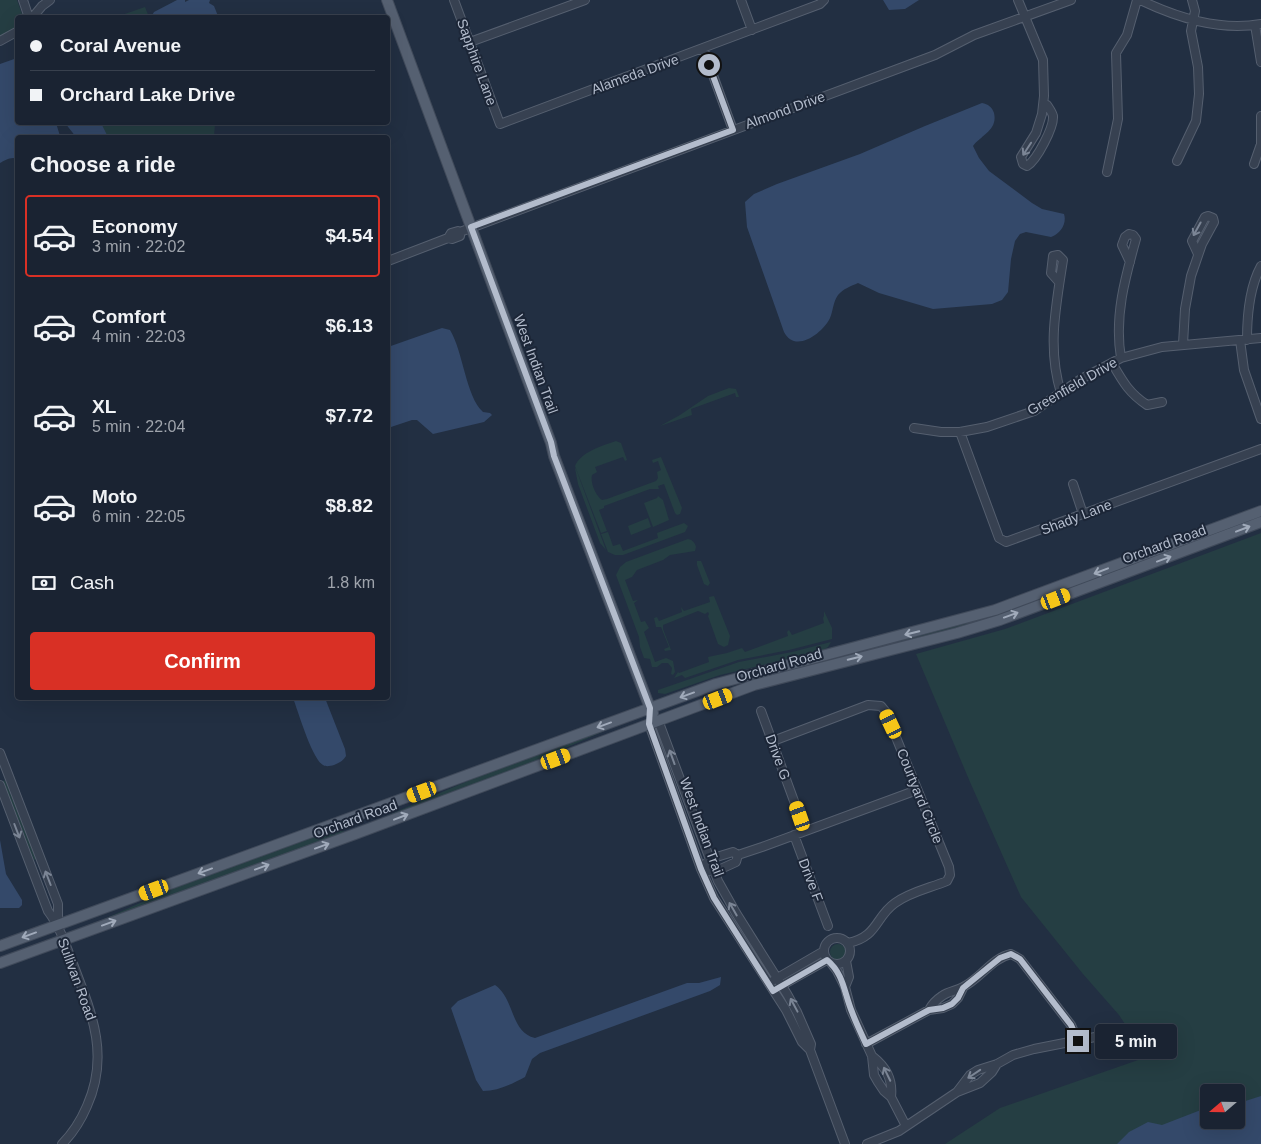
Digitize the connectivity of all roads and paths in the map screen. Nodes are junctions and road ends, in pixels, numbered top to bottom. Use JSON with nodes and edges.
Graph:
{"nodes":[{"id":1,"x":23,"y":0,"type":"edge"},
{"id":2,"x":50,"y":0,"type":"edge"},
{"id":3,"x":387,"y":0,"type":"edge"},
{"id":4,"x":454,"y":0,"type":"edge"},
{"id":5,"x":584,"y":0,"type":"edge"},
{"id":6,"x":741,"y":0,"type":"edge"},
{"id":7,"x":824,"y":0,"type":"edge"},
{"id":8,"x":1018,"y":0,"type":"edge"},
{"id":9,"x":1070,"y":0,"type":"edge"},
{"id":10,"x":1138,"y":0,"type":"edge"},
{"id":11,"x":1192,"y":0,"type":"edge"},
{"id":12,"x":29,"y":15,"type":"edge"},
{"id":13,"x":33,"y":15,"type":"edge"},
{"id":14,"x":1024,"y":16,"type":"junction"},
{"id":15,"x":1192,"y":21,"type":"junction"},
{"id":16,"x":1258,"y":25,"type":"edge"},
{"id":17,"x":752,"y":30,"type":"junction"},
{"id":18,"x":15,"y":33,"type":"edge"},
{"id":19,"x":0,"y":41,"type":"edge"},
{"id":20,"x":470,"y":42,"type":"junction"},
{"id":21,"x":703,"y":48,"type":"junction"},
{"id":22,"x":1261,"y":62,"type":"edge"},
{"id":23,"x":1044,"y":104,"type":"junction"},
{"id":24,"x":1261,"y":116,"type":"edge"},
{"id":25,"x":500,"y":124,"type":"joint"},
{"id":26,"x":733,"y":130,"type":"junction"},
{"id":27,"x":1177,"y":161,"type":"dead end"},
{"id":28,"x":1254,"y":164,"type":"dead end"},
{"id":29,"x":1107,"y":172,"type":"dead end"},
{"id":30,"x":471,"y":227,"type":"junction"},
{"id":31,"x":1198,"y":254,"type":"dead end"},
{"id":32,"x":390,"y":260,"type":"edge"},
{"id":33,"x":1130,"y":262,"type":"dead end"},
{"id":34,"x":1261,"y":266,"type":"edge"},
{"id":35,"x":1059,"y":282,"type":"dead end"},
{"id":36,"x":1261,"y":338,"type":"edge"},
{"id":37,"x":1243,"y":340,"type":"junction"},
{"id":38,"x":1183,"y":344,"type":"junction"},
{"id":39,"x":1121,"y":358,"type":"junction"},
{"id":40,"x":1112,"y":364,"type":"junction"},
{"id":41,"x":1061,"y":393,"type":"junction"},
{"id":42,"x":1162,"y":402,"type":"dead end"},
{"id":43,"x":1261,"y":419,"type":"edge"},
{"id":44,"x":914,"y":428,"type":"dead end"},
{"id":45,"x":960,"y":432,"type":"junction"},
{"id":46,"x":1261,"y":449,"type":"edge"},
{"id":47,"x":1073,"y":484,"type":"dead end"},
{"id":48,"x":1261,"y":511,"type":"edge"},
{"id":49,"x":1083,"y":514,"type":"junction"},
{"id":50,"x":1261,"y":522,"type":"edge"},
{"id":51,"x":650,"y":708,"type":"junction"},
{"id":52,"x":761,"y":710,"type":"dead end"},
{"id":53,"x":654,"y":722,"type":"junction"},
{"id":54,"x":773,"y":741,"type":"junction"},
{"id":55,"x":0,"y":753,"type":"edge"},
{"id":56,"x":0,"y":785,"type":"edge"},
{"id":57,"x":917,"y":790,"type":"junction"},
{"id":58,"x":805,"y":831,"type":"junction"},
{"id":59,"x":794,"y":835,"type":"junction"},
{"id":60,"x":738,"y":855,"type":"junction"},
{"id":61,"x":710,"y":859,"type":"junction"},
{"id":62,"x":701,"y":869,"type":"junction"},
{"id":63,"x":714,"y":872,"type":"junction"},
{"id":64,"x":58,"y":924,"type":"junction"},
{"id":65,"x":828,"y":926,"type":"dead end"},
{"id":66,"x":64,"y":940,"type":"junction"},
{"id":67,"x":848,"y":943,"type":"junction"},
{"id":68,"x":0,"y":946,"type":"edge"},
{"id":69,"x":824,"y":951,"type":"junction"},
{"id":70,"x":846,"y":961,"type":"junction"},
{"id":71,"x":829,"y":962,"type":"junction"},
{"id":72,"x":0,"y":963,"type":"edge"},
{"id":73,"x":780,"y":982,"type":"junction"},
{"id":74,"x":771,"y":987,"type":"junction"},
{"id":75,"x":845,"y":987,"type":"junction"},
{"id":76,"x":963,"y":988,"type":"junction"},
{"id":77,"x":929,"y":1010,"type":"junction"},
{"id":78,"x":1109,"y":1029,"type":"dead end"},
{"id":79,"x":1078,"y":1041,"type":"junction"},
{"id":80,"x":866,"y":1044,"type":"junction"},
{"id":81,"x":810,"y":1050,"type":"junction"},
{"id":82,"x":872,"y":1056,"type":"junction"},
{"id":83,"x":997,"y":1064,"type":"junction"},
{"id":84,"x":957,"y":1092,"type":"junction"},
{"id":85,"x":891,"y":1097,"type":"junction"},
{"id":86,"x":906,"y":1126,"type":"junction"},
{"id":87,"x":62,"y":1144,"type":"edge"},
{"id":88,"x":845,"y":1144,"type":"edge"},
{"id":89,"x":867,"y":1144,"type":"edge"}],
"edges":[{"from":1,"to":12,"type":"street"},
{"from":2,"to":13,"type":"street"},
{"from":3,"to":30,"type":"main road","name":"West Indian Trail"},
{"from":4,"to":20,"type":"street","name":"Sapphire Lane"},
{"from":5,"to":20,"type":"street"},
{"from":6,"to":17,"type":"street"},
{"from":7,"to":17,"type":"street","name":"Alameda Drive"},
{"from":8,"to":14,"type":"street"},
{"from":9,"to":14,"type":"street","name":"Almond Drive"},
{"from":10,"to":15,"type":"street"},
{"from":10,"to":29,"type":"street"},
{"from":11,"to":15,"type":"street"},
{"from":14,"to":23,"type":"street"},
{"from":14,"to":26,"type":"street","name":"Almond Drive"},
{"from":15,"to":16,"type":"street"},
{"from":15,"to":27,"type":"street"},
{"from":16,"to":22,"type":"street"},
{"from":17,"to":21,"type":"street","name":"Alameda Drive"},
{"from":18,"to":19,"type":"street"},
{"from":20,"to":25,"type":"street","name":"Sapphire Lane"},
{"from":21,"to":25,"type":"street","name":"Alameda Drive"},
{"from":21,"to":26,"type":"street"},
{"from":23,"to":23,"type":"street","one_way":true},
{"from":24,"to":28,"type":"street"},
{"from":26,"to":30,"type":"street","name":"Almond Drive"},
{"from":30,"to":32,"type":"street","name":"Almond Drive"},
{"from":30,"to":51,"type":"main road","name":"West Indian Trail"},
{"from":31,"to":38,"type":"street"},
{"from":33,"to":39,"type":"street"},
{"from":34,"to":37,"type":"street"},
{"from":35,"to":41,"type":"street"},
{"from":36,"to":37,"type":"street","name":"Greenfield Drive"},
{"from":37,"to":38,"type":"street","name":"Greenfield Drive"},
{"from":37,"to":43,"type":"street"},
{"from":38,"to":39,"type":"street","name":"Greenfield Drive"},
{"from":39,"to":40,"type":"street","name":"Greenfield Drive"},
{"from":40,"to":41,"type":"street","name":"Greenfield Drive"},
{"from":40,"to":42,"type":"street"},
{"from":41,"to":45,"type":"street","name":"Greenfield Drive"},
{"from":44,"to":45,"type":"street","name":"Greenfield Drive"},
{"from":45,"to":49,"type":"street","name":"Shady Lane"},
{"from":46,"to":49,"type":"street","name":"Shady Lane"},
{"from":47,"to":49,"type":"street"},
{"from":48,"to":51,"type":"main road","name":"Orchard Road","one_way":true},
{"from":53,"to":50,"type":"main road","name":"Orchard Road","one_way":true},
{"from":51,"to":53,"type":"main road","name":"West Indian Trail"},
{"from":51,"to":64,"type":"main road","name":"Orchard Road","one_way":true},
{"from":52,"to":54,"type":"street","name":"Drive G"},
{"from":61,"to":53,"type":"street","name":"West Indian Trail","one_way":true},
{"from":53,"to":62,"type":"street","name":"West Indian Trail"},
{"from":66,"to":53,"type":"main road","name":"Orchard Road","one_way":true},
{"from":54,"to":57,"type":"street","name":"Courtyard Circle"},
{"from":54,"to":58,"type":"street","name":"Drive G"},
{"from":64,"to":55,"type":"street","name":"Sullivan Road","one_way":true},
{"from":56,"to":64,"type":"street","name":"Sullivan Road","one_way":true},
{"from":57,"to":58,"type":"street"},
{"from":57,"to":67,"type":"street","name":"Courtyard Circle"},
{"from":58,"to":59,"type":"street"},
{"from":59,"to":60,"type":"street"},
{"from":59,"to":65,"type":"street","name":"Drive F"},
{"from":60,"to":61,"type":"street"},
{"from":60,"to":63,"type":"street"},
{"from":61,"to":62,"type":"street"},
{"from":61,"to":63,"type":"street","name":"West Indian Trail"},
{"from":62,"to":63,"type":"street"},
{"from":62,"to":74,"type":"street","name":"West Indian Trail"},
{"from":73,"to":63,"type":"street","name":"West Indian Trail","one_way":true},
{"from":64,"to":66,"type":"street","name":"Sullivan Road"},
{"from":64,"to":68,"type":"main road","name":"Orchard Road","one_way":true},
{"from":66,"to":72,"type":"main road","name":"Orchard Road"},
{"from":66,"to":87,"type":"street","name":"Sullivan Road"},
{"from":67,"to":69,"type":"street"},
{"from":67,"to":70,"type":"street"},
{"from":69,"to":71,"type":"street"},
{"from":69,"to":73,"type":"street"},
{"from":70,"to":71,"type":"street"},
{"from":70,"to":75,"type":"street"},
{"from":71,"to":73,"type":"street"},
{"from":71,"to":75,"type":"street"},
{"from":73,"to":74,"type":"street"},
{"from":81,"to":73,"type":"street","name":"West Indian Trail","one_way":true},
{"from":74,"to":81,"type":"street","name":"West Indian Trail"},
{"from":75,"to":80,"type":"street"},
{"from":76,"to":77,"type":"street"},
{"from":76,"to":77,"type":"street"},
{"from":76,"to":79,"type":"street"},
{"from":77,"to":80,"type":"street"},
{"from":78,"to":79,"type":"street"},
{"from":79,"to":83,"type":"street"},
{"from":80,"to":82,"type":"street"},
{"from":81,"to":88,"type":"street","name":"West Indian Trail"},
{"from":82,"to":85,"type":"street"},
{"from":85,"to":82,"type":"street","one_way":true},
{"from":83,"to":84,"type":"street"},
{"from":83,"to":84,"type":"street","one_way":true},
{"from":84,"to":86,"type":"street"},
{"from":85,"to":86,"type":"street"},
{"from":86,"to":89,"type":"street"}]}
